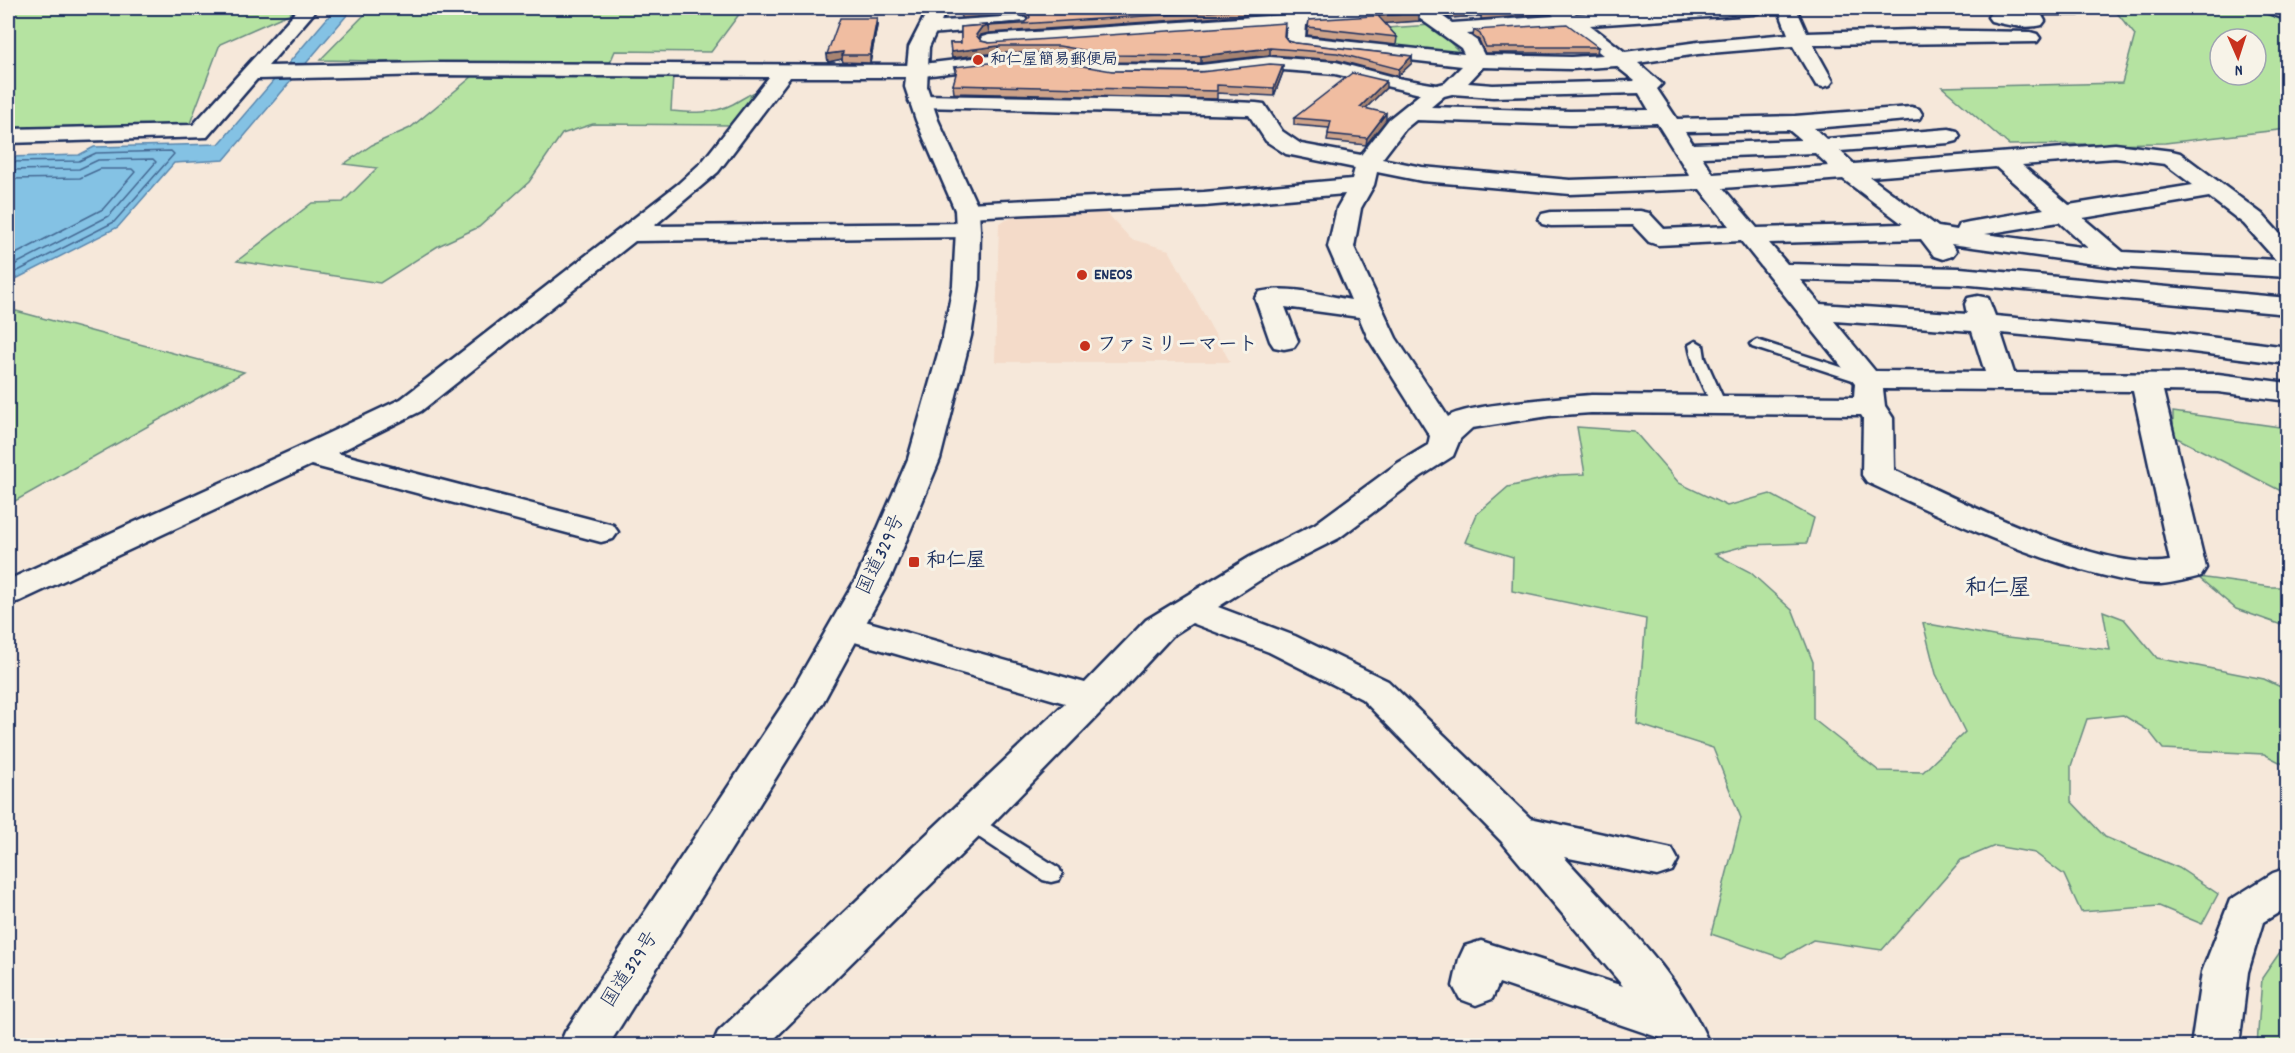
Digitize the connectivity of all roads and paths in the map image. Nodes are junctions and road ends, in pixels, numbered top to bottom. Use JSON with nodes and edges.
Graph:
{"nodes":[{"id":1,"x":309,"y":8,"type":"edge"},
{"id":2,"x":938,"y":8,"type":"edge"},
{"id":3,"x":1214,"y":8,"type":"edge"},
{"id":4,"x":1480,"y":8,"type":"edge"},
{"id":5,"x":1753,"y":8,"type":"edge"},
{"id":6,"x":2030,"y":8,"type":"edge"},
{"id":7,"x":2272,"y":8,"type":"edge"},
{"id":8,"x":1419,"y":9,"type":"edge"},
{"id":9,"x":2072,"y":10,"type":"dead end"},
{"id":10,"x":1293,"y":14,"type":"edge"},
{"id":11,"x":2288,"y":14,"type":"edge"},
{"id":12,"x":1663,"y":18,"type":"edge"},
{"id":13,"x":1564,"y":23,"type":"edge"},
{"id":14,"x":1794,"y":23,"type":"edge"},
{"id":15,"x":929,"y":28,"type":"junction"},
{"id":16,"x":1692,"y":31,"type":"junction"},
{"id":17,"x":1151,"y":35,"type":"junction"},
{"id":18,"x":2030,"y":38,"type":"dead end"},
{"id":19,"x":1295,"y":41,"type":"junction"},
{"id":20,"x":1539,"y":42,"type":"edge"},
{"id":21,"x":1465,"y":46,"type":"junction"},
{"id":22,"x":919,"y":47,"type":"junction"},
{"id":23,"x":1233,"y":47,"type":"edge"},
{"id":24,"x":1715,"y":56,"type":"junction"},
{"id":25,"x":1942,"y":56,"type":"dead end"},
{"id":26,"x":1983,"y":56,"type":"dead end"},
{"id":27,"x":1624,"y":59,"type":"junction"},
{"id":28,"x":1833,"y":59,"type":"dead end"},
{"id":29,"x":1812,"y":60,"type":"junction"},
{"id":30,"x":1790,"y":61,"type":"dead end"},
{"id":31,"x":1161,"y":70,"type":"junction"},
{"id":32,"x":915,"y":71,"type":"junction"},
{"id":33,"x":783,"y":72,"type":"junction"},
{"id":34,"x":252,"y":73,"type":"junction"},
{"id":35,"x":1823,"y":81,"type":"dead end"},
{"id":36,"x":1445,"y":90,"type":"junction"},
{"id":37,"x":920,"y":101,"type":"junction"},
{"id":38,"x":1411,"y":112,"type":"junction"},
{"id":39,"x":1911,"y":114,"type":"dead end"},
{"id":40,"x":1667,"y":121,"type":"junction"},
{"id":41,"x":1795,"y":123,"type":"junction"},
{"id":42,"x":8,"y":136,"type":"edge"},
{"id":43,"x":1949,"y":136,"type":"dead end"},
{"id":44,"x":1820,"y":146,"type":"junction"},
{"id":45,"x":1686,"y":151,"type":"junction"},
{"id":46,"x":2000,"y":158,"type":"junction"},
{"id":47,"x":1848,"y":171,"type":"junction"},
{"id":48,"x":1706,"y":182,"type":"junction"},
{"id":49,"x":1360,"y":185,"type":"junction"},
{"id":50,"x":2214,"y":189,"type":"junction"},
{"id":51,"x":2063,"y":214,"type":"junction"},
{"id":52,"x":1551,"y":219,"type":"dead end"},
{"id":53,"x":2253,"y":219,"type":"junction"},
{"id":54,"x":968,"y":220,"type":"junction"},
{"id":55,"x":2288,"y":220,"type":"edge"},
{"id":56,"x":1929,"y":233,"type":"junction"},
{"id":57,"x":629,"y":234,"type":"junction"},
{"id":58,"x":1749,"y":235,"type":"junction"},
{"id":59,"x":2116,"y":259,"type":"junction"},
{"id":60,"x":2288,"y":259,"type":"edge"},
{"id":61,"x":2288,"y":269,"type":"edge"},
{"id":62,"x":1779,"y":272,"type":"junction"},
{"id":63,"x":1960,"y":276,"type":"junction"},
{"id":64,"x":2156,"y":292,"type":"junction"},
{"id":65,"x":2288,"y":306,"type":"edge"},
{"id":66,"x":1370,"y":311,"type":"junction"},
{"id":67,"x":1812,"y":312,"type":"junction"},
{"id":68,"x":1984,"y":322,"type":"junction"},
{"id":69,"x":1284,"y":341,"type":"dead end"},
{"id":70,"x":2188,"y":342,"type":"junction"},
{"id":71,"x":1757,"y":344,"type":"dead end"},
{"id":72,"x":1696,"y":345,"type":"dead end"},
{"id":73,"x":2288,"y":356,"type":"edge"},
{"id":74,"x":2002,"y":381,"type":"junction"},
{"id":75,"x":2146,"y":382,"type":"junction"},
{"id":76,"x":2218,"y":383,"type":"junction"},
{"id":77,"x":2288,"y":392,"type":"edge"},
{"id":78,"x":1869,"y":393,"type":"junction"},
{"id":79,"x":1719,"y":405,"type":"junction"},
{"id":80,"x":1445,"y":436,"type":"junction"},
{"id":81,"x":308,"y":455,"type":"junction"},
{"id":82,"x":601,"y":532,"type":"dead end"},
{"id":83,"x":8,"y":593,"type":"edge"},
{"id":84,"x":1188,"y":609,"type":"junction"},
{"id":85,"x":847,"y":628,"type":"junction"},
{"id":86,"x":1093,"y":698,"type":"junction"},
{"id":87,"x":969,"y":821,"type":"junction"},
{"id":88,"x":1517,"y":831,"type":"junction"},
{"id":89,"x":1657,"y":860,"type":"dead end"},
{"id":90,"x":1051,"y":873,"type":"dead end"},
{"id":91,"x":2288,"y":885,"type":"edge"},
{"id":92,"x":1476,"y":986,"type":"dead end"},
{"id":93,"x":1682,"y":1035,"type":"edge"},
{"id":94,"x":582,"y":1046,"type":"edge"},
{"id":95,"x":735,"y":1046,"type":"edge"},
{"id":96,"x":2215,"y":1046,"type":"edge"}],
"edges":[{"from":1,"to":34,"type":"main road"},
{"from":2,"to":15,"type":"main road","name":"国道329号"},
{"from":3,"to":17,"type":"main road"},
{"from":4,"to":8,"type":"main road"},
{"from":5,"to":12,"type":"main road"},
{"from":6,"to":9,"type":"main road"},
{"from":6,"to":14,"type":"main road"},
{"from":7,"to":11,"type":"main road"},
{"from":8,"to":10,"type":"main road"},
{"from":8,"to":21,"type":"main road"},
{"from":10,"to":17,"type":"main road"},
{"from":10,"to":19,"type":"main road"},
{"from":12,"to":13,"type":"main road"},
{"from":12,"to":16,"type":"main road"},
{"from":13,"to":21,"type":"main road"},
{"from":13,"to":27,"type":"main road"},
{"from":14,"to":16,"type":"main road"},
{"from":14,"to":18,"type":"main road"},
{"from":14,"to":24,"type":"main road"},
{"from":14,"to":29,"type":"main road"},
{"from":15,"to":17,"type":"main road"},
{"from":15,"to":22,"type":"main road","name":"国道329号"},
{"from":16,"to":24,"type":"main road"},
{"from":17,"to":22,"type":"main road"},
{"from":17,"to":31,"type":"main road"},
{"from":19,"to":21,"type":"main road"},
{"from":19,"to":23,"type":"main road"},
{"from":20,"to":21,"type":"main road"},
{"from":21,"to":27,"type":"main road"},
{"from":21,"to":36,"type":"main road"},
{"from":22,"to":32,"type":"main road","name":"国道329号"},
{"from":24,"to":27,"type":"main road"},
{"from":25,"to":26,"type":"main road"},
{"from":27,"to":36,"type":"main road"},
{"from":27,"to":40,"type":"main road"},
{"from":28,"to":29,"type":"main road"},
{"from":29,"to":30,"type":"main road"},
{"from":29,"to":35,"type":"main road"},
{"from":31,"to":32,"type":"main road"},
{"from":31,"to":36,"type":"main road"},
{"from":32,"to":33,"type":"main road"},
{"from":32,"to":37,"type":"main road","name":"国道329号"},
{"from":33,"to":34,"type":"main road"},
{"from":33,"to":57,"type":"main road"},
{"from":34,"to":42,"type":"main road"},
{"from":36,"to":38,"type":"main road"},
{"from":37,"to":49,"type":"main road"},
{"from":37,"to":54,"type":"main road","name":"国道329号"},
{"from":38,"to":40,"type":"main road"},
{"from":38,"to":49,"type":"main road"},
{"from":39,"to":41,"type":"main road"},
{"from":40,"to":41,"type":"main road"},
{"from":40,"to":45,"type":"main road"},
{"from":41,"to":44,"type":"main road"},
{"from":43,"to":44,"type":"main road"},
{"from":44,"to":45,"type":"main road"},
{"from":44,"to":47,"type":"main road"},
{"from":45,"to":48,"type":"main road"},
{"from":46,"to":47,"type":"main road"},
{"from":46,"to":50,"type":"main road"},
{"from":46,"to":51,"type":"main road"},
{"from":47,"to":48,"type":"main road"},
{"from":47,"to":56,"type":"main road"},
{"from":48,"to":49,"type":"main road"},
{"from":48,"to":58,"type":"main road"},
{"from":49,"to":54,"type":"main road"},
{"from":49,"to":66,"type":"main road"},
{"from":50,"to":51,"type":"main road"},
{"from":50,"to":53,"type":"main road"},
{"from":51,"to":56,"type":"main road"},
{"from":51,"to":59,"type":"main road"},
{"from":52,"to":58,"type":"main road"},
{"from":53,"to":55,"type":"main road"},
{"from":53,"to":60,"type":"main road"},
{"from":54,"to":57,"type":"main road"},
{"from":54,"to":85,"type":"main road","name":"国道329号"},
{"from":56,"to":58,"type":"main road"},
{"from":56,"to":59,"type":"main road"},
{"from":56,"to":63,"type":"main road"},
{"from":57,"to":81,"type":"main road"},
{"from":58,"to":62,"type":"main road"},
{"from":59,"to":61,"type":"main road"},
{"from":59,"to":64,"type":"main road"},
{"from":62,"to":63,"type":"main road"},
{"from":62,"to":67,"type":"main road"},
{"from":63,"to":64,"type":"main road"},
{"from":63,"to":68,"type":"main road"},
{"from":64,"to":65,"type":"main road"},
{"from":64,"to":70,"type":"main road"},
{"from":66,"to":69,"type":"main road"},
{"from":66,"to":80,"type":"main road"},
{"from":67,"to":68,"type":"main road"},
{"from":67,"to":78,"type":"main road"},
{"from":68,"to":70,"type":"main road"},
{"from":68,"to":74,"type":"main road"},
{"from":70,"to":73,"type":"main road"},
{"from":70,"to":76,"type":"main road"},
{"from":71,"to":78,"type":"lane"},
{"from":72,"to":79,"type":"lane"},
{"from":74,"to":75,"type":"main road"},
{"from":74,"to":78,"type":"main road"},
{"from":75,"to":76,"type":"main road"},
{"from":75,"to":78,"type":"main road"},
{"from":76,"to":77,"type":"main road"},
{"from":78,"to":79,"type":"main road"},
{"from":79,"to":80,"type":"main road"},
{"from":80,"to":84,"type":"main road"},
{"from":81,"to":82,"type":"main road"},
{"from":81,"to":83,"type":"main road"},
{"from":84,"to":86,"type":"main road"},
{"from":84,"to":88,"type":"main road"},
{"from":85,"to":86,"type":"main road"},
{"from":85,"to":94,"type":"main road","name":"国道329号"},
{"from":86,"to":87,"type":"main road"},
{"from":87,"to":90,"type":"lane"},
{"from":87,"to":95,"type":"main road"},
{"from":88,"to":89,"type":"main road"},
{"from":88,"to":93,"type":"main road"},
{"from":91,"to":96,"type":"main road"},
{"from":92,"to":93,"type":"main road"}]}
